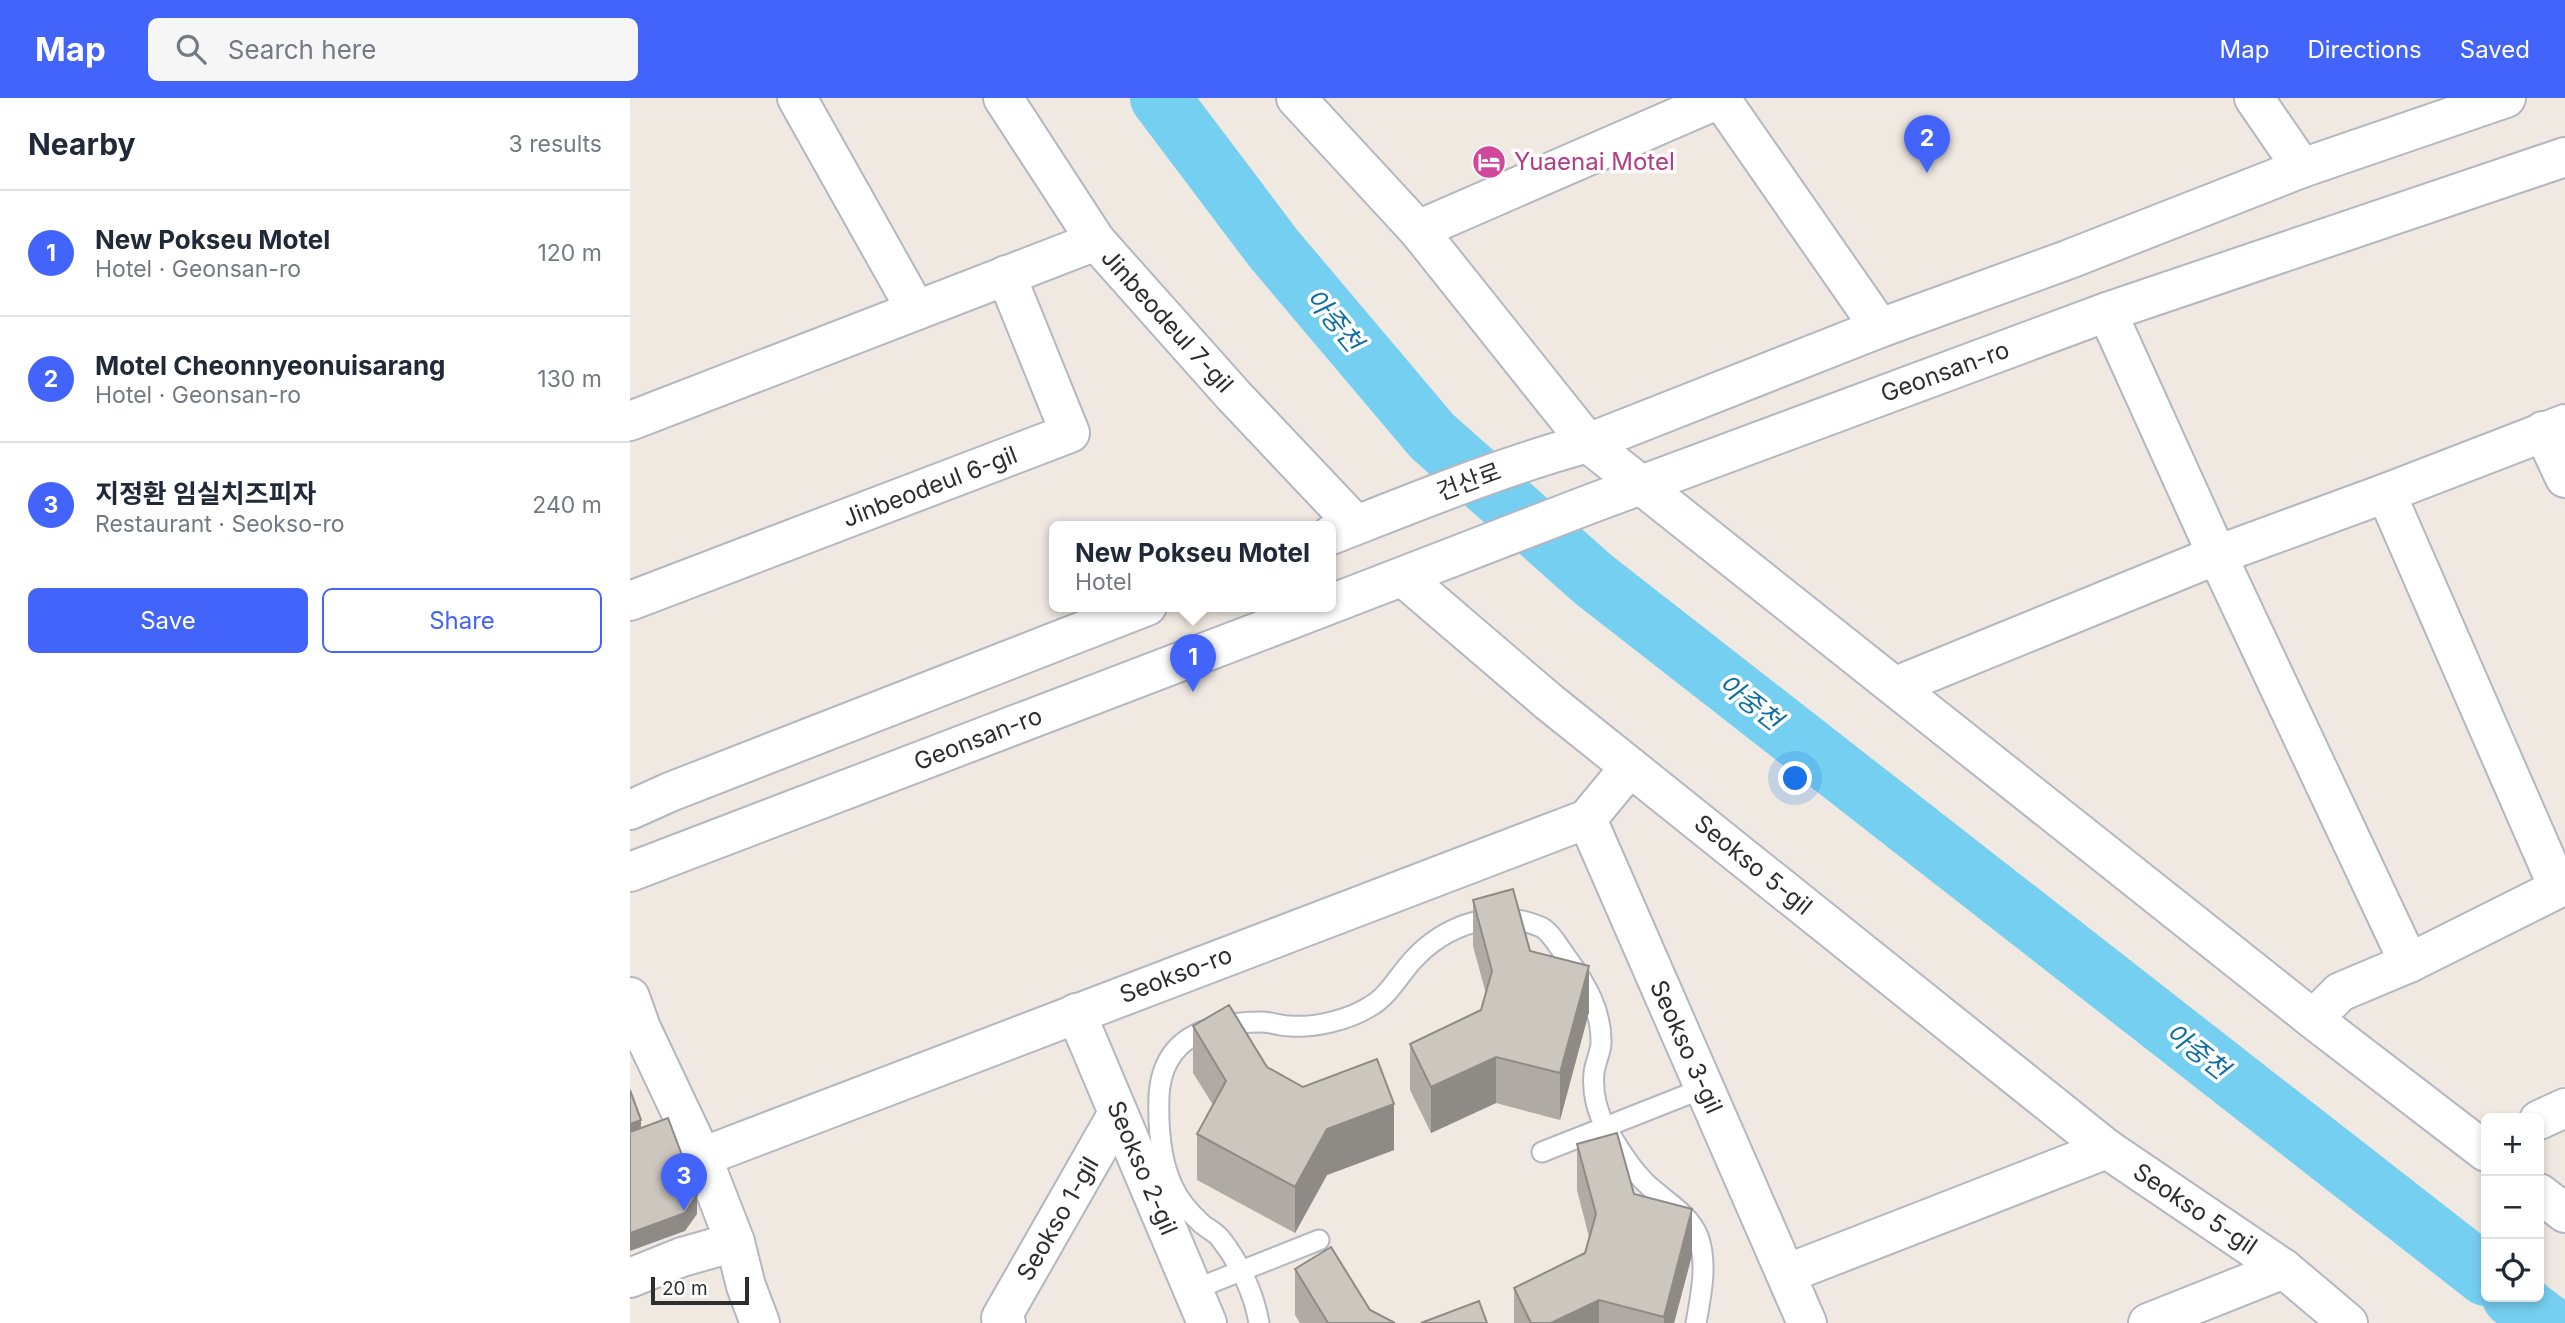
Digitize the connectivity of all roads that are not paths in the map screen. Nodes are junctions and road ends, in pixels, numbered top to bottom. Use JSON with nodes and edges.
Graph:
{"nodes":[{"id":1,"x":797,"y":98,"type":"edge"},
{"id":2,"x":1003,"y":98,"type":"edge"},
{"id":3,"x":1296,"y":98,"type":"edge"},
{"id":4,"x":1721,"y":98,"type":"edge"},
{"id":5,"x":2254,"y":98,"type":"edge"},
{"id":6,"x":2505,"y":98,"type":"edge"},
{"id":7,"x":2565,"y":156,"type":"edge"},
{"id":8,"x":2302,"y":168,"type":"junction"},
{"id":9,"x":1418,"y":230,"type":"junction"},
{"id":10,"x":1096,"y":241,"type":"junction"},
{"id":11,"x":1006,"y":275,"type":"junction"},
{"id":12,"x":916,"y":310,"type":"junction"},
{"id":13,"x":2107,"y":312,"type":"junction"},
{"id":14,"x":1880,"y":328,"type":"junction"},
{"id":15,"x":630,"y":421,"type":"edge"},
{"id":16,"x":2554,"y":428,"type":"edge"},
{"id":17,"x":1571,"y":447,"type":"junction"},
{"id":18,"x":2565,"y":478,"type":"edge"},
{"id":19,"x":1642,"y":486,"type":"junction"},
{"id":20,"x":2386,"y":493,"type":"junction"},
{"id":21,"x":1357,"y":524,"type":"edge"},
{"id":22,"x":2217,"y":555,"type":"junction"},
{"id":23,"x":1412,"y":573,"type":"junction"},
{"id":24,"x":630,"y":601,"type":"edge"},
{"id":25,"x":1336,"y":602,"type":"edge"},
{"id":26,"x":1132,"y":612,"type":"edge"},
{"id":27,"x":1310,"y":612,"type":"edge"},
{"id":28,"x":1896,"y":686,"type":"junction"},
{"id":29,"x":1630,"y":766,"type":"junction"},
{"id":30,"x":630,"y":810,"type":"edge"},
{"id":31,"x":1587,"y":819,"type":"junction"},
{"id":32,"x":630,"y":872,"type":"edge"},
{"id":33,"x":2562,"y":886,"type":"edge"},
{"id":34,"x":2409,"y":963,"type":"junction"},
{"id":35,"x":1076,"y":1013,"type":"junction"},
{"id":36,"x":634,"y":1019,"type":"edge"},
{"id":37,"x":2313,"y":1019,"type":"junction"},
{"id":38,"x":1704,"y":1088,"type":"junction"},
{"id":39,"x":2565,"y":1108,"type":"edge"},
{"id":40,"x":1118,"y":1113,"type":"junction"},
{"id":41,"x":2544,"y":1118,"type":"edge"},
{"id":42,"x":1605,"y":1127,"type":"junction"},
{"id":43,"x":2481,"y":1148,"type":"edge"},
{"id":44,"x":2107,"y":1149,"type":"junction"},
{"id":45,"x":1542,"y":1152,"type":"dead end"},
{"id":46,"x":702,"y":1157,"type":"junction"},
{"id":47,"x":2544,"y":1197,"type":"edge"},
{"id":48,"x":2565,"y":1213,"type":"edge"},
{"id":49,"x":1319,"y":1240,"type":"dead end"},
{"id":50,"x":735,"y":1242,"type":"junction"},
{"id":51,"x":2284,"y":1269,"type":"junction"},
{"id":52,"x":1240,"y":1271,"type":"junction"},
{"id":53,"x":1786,"y":1274,"type":"junction"},
{"id":54,"x":630,"y":1278,"type":"edge"},
{"id":55,"x":1200,"y":1307,"type":"edge"},
{"id":56,"x":760,"y":1323,"type":"edge"},
{"id":57,"x":1006,"y":1323,"type":"edge"},
{"id":58,"x":1259,"y":1323,"type":"edge"},
{"id":59,"x":1696,"y":1323,"type":"edge"},
{"id":60,"x":1807,"y":1323,"type":"edge"},
{"id":61,"x":2148,"y":1323,"type":"edge"},
{"id":62,"x":2348,"y":1323,"type":"edge"}],
"edges":[{"from":1,"to":12,"type":"street"},
{"from":2,"to":10,"type":"street","name":"Jinbeodeul 7-gil"},
{"from":3,"to":9,"type":"street"},
{"from":4,"to":9,"type":"street"},
{"from":4,"to":14,"type":"street"},
{"from":5,"to":8,"type":"street"},
{"from":6,"to":8,"type":"street"},
{"from":7,"to":13,"type":"street","name":"Geonsan-ro"},
{"from":8,"to":14,"type":"street"},
{"from":9,"to":17,"type":"street"},
{"from":10,"to":11,"type":"street"},
{"from":10,"to":21,"type":"street","name":"Jinbeodeul 7-gil"},
{"from":11,"to":12,"type":"street"},
{"from":11,"to":24,"type":"street","name":"Jinbeodeul 6-gil"},
{"from":12,"to":15,"type":"street"},
{"from":13,"to":19,"type":"street","name":"Geonsan-ro"},
{"from":13,"to":22,"type":"street"},
{"from":14,"to":17,"type":"street"},
{"from":16,"to":18,"type":"street"},
{"from":16,"to":20,"type":"street"},
{"from":17,"to":19,"type":"street"},
{"from":17,"to":21,"type":"street","name":"건산로"},
{"from":19,"to":23,"type":"street","name":"Geonsan-ro"},
{"from":19,"to":28,"type":"street"},
{"from":20,"to":22,"type":"street"},
{"from":20,"to":33,"type":"street"},
{"from":22,"to":28,"type":"street"},
{"from":22,"to":34,"type":"street"},
{"from":23,"to":25,"type":"street","name":"Geonsan-ro"},
{"from":23,"to":29,"type":"street","name":"Seokso 5-gil"},
{"from":26,"to":30,"type":"street"},
{"from":27,"to":32,"type":"street","name":"Geonsan-ro"},
{"from":28,"to":37,"type":"street"},
{"from":29,"to":31,"type":"street"},
{"from":29,"to":44,"type":"street","name":"Seokso 5-gil"},
{"from":31,"to":35,"type":"street","name":"Seokso-ro"},
{"from":31,"to":38,"type":"street","name":"Seokso 3-gil"},
{"from":33,"to":34,"type":"street"},
{"from":34,"to":37,"type":"street"},
{"from":35,"to":40,"type":"street","name":"Seokso 2-gil"},
{"from":35,"to":46,"type":"street","name":"Seokso-ro"},
{"from":36,"to":46,"type":"street"},
{"from":37,"to":43,"type":"street"},
{"from":38,"to":42,"type":"lane"},
{"from":38,"to":53,"type":"street","name":"Seokso 3-gil"},
{"from":39,"to":41,"type":"street"},
{"from":40,"to":55,"type":"street","name":"Seokso 2-gil"},
{"from":40,"to":57,"type":"street","name":"Seokso 1-gil"},
{"from":42,"to":45,"type":"lane"},
{"from":42,"to":52,"type":"lane"},
{"from":42,"to":59,"type":"lane"},
{"from":44,"to":51,"type":"street","name":"Seokso 5-gil"},
{"from":44,"to":53,"type":"street","name":"Seokso 5-gil"},
{"from":46,"to":50,"type":"street"},
{"from":47,"to":48,"type":"street"},
{"from":49,"to":52,"type":"lane"},
{"from":50,"to":54,"type":"street"},
{"from":50,"to":56,"type":"street"},
{"from":51,"to":61,"type":"street","name":"Seokso 5-gil"},
{"from":51,"to":62,"type":"street","name":"Seokso 5-gil"},
{"from":52,"to":55,"type":"lane"},
{"from":52,"to":58,"type":"lane"},
{"from":53,"to":60,"type":"street","name":"Seokso 3-gil"}]}
